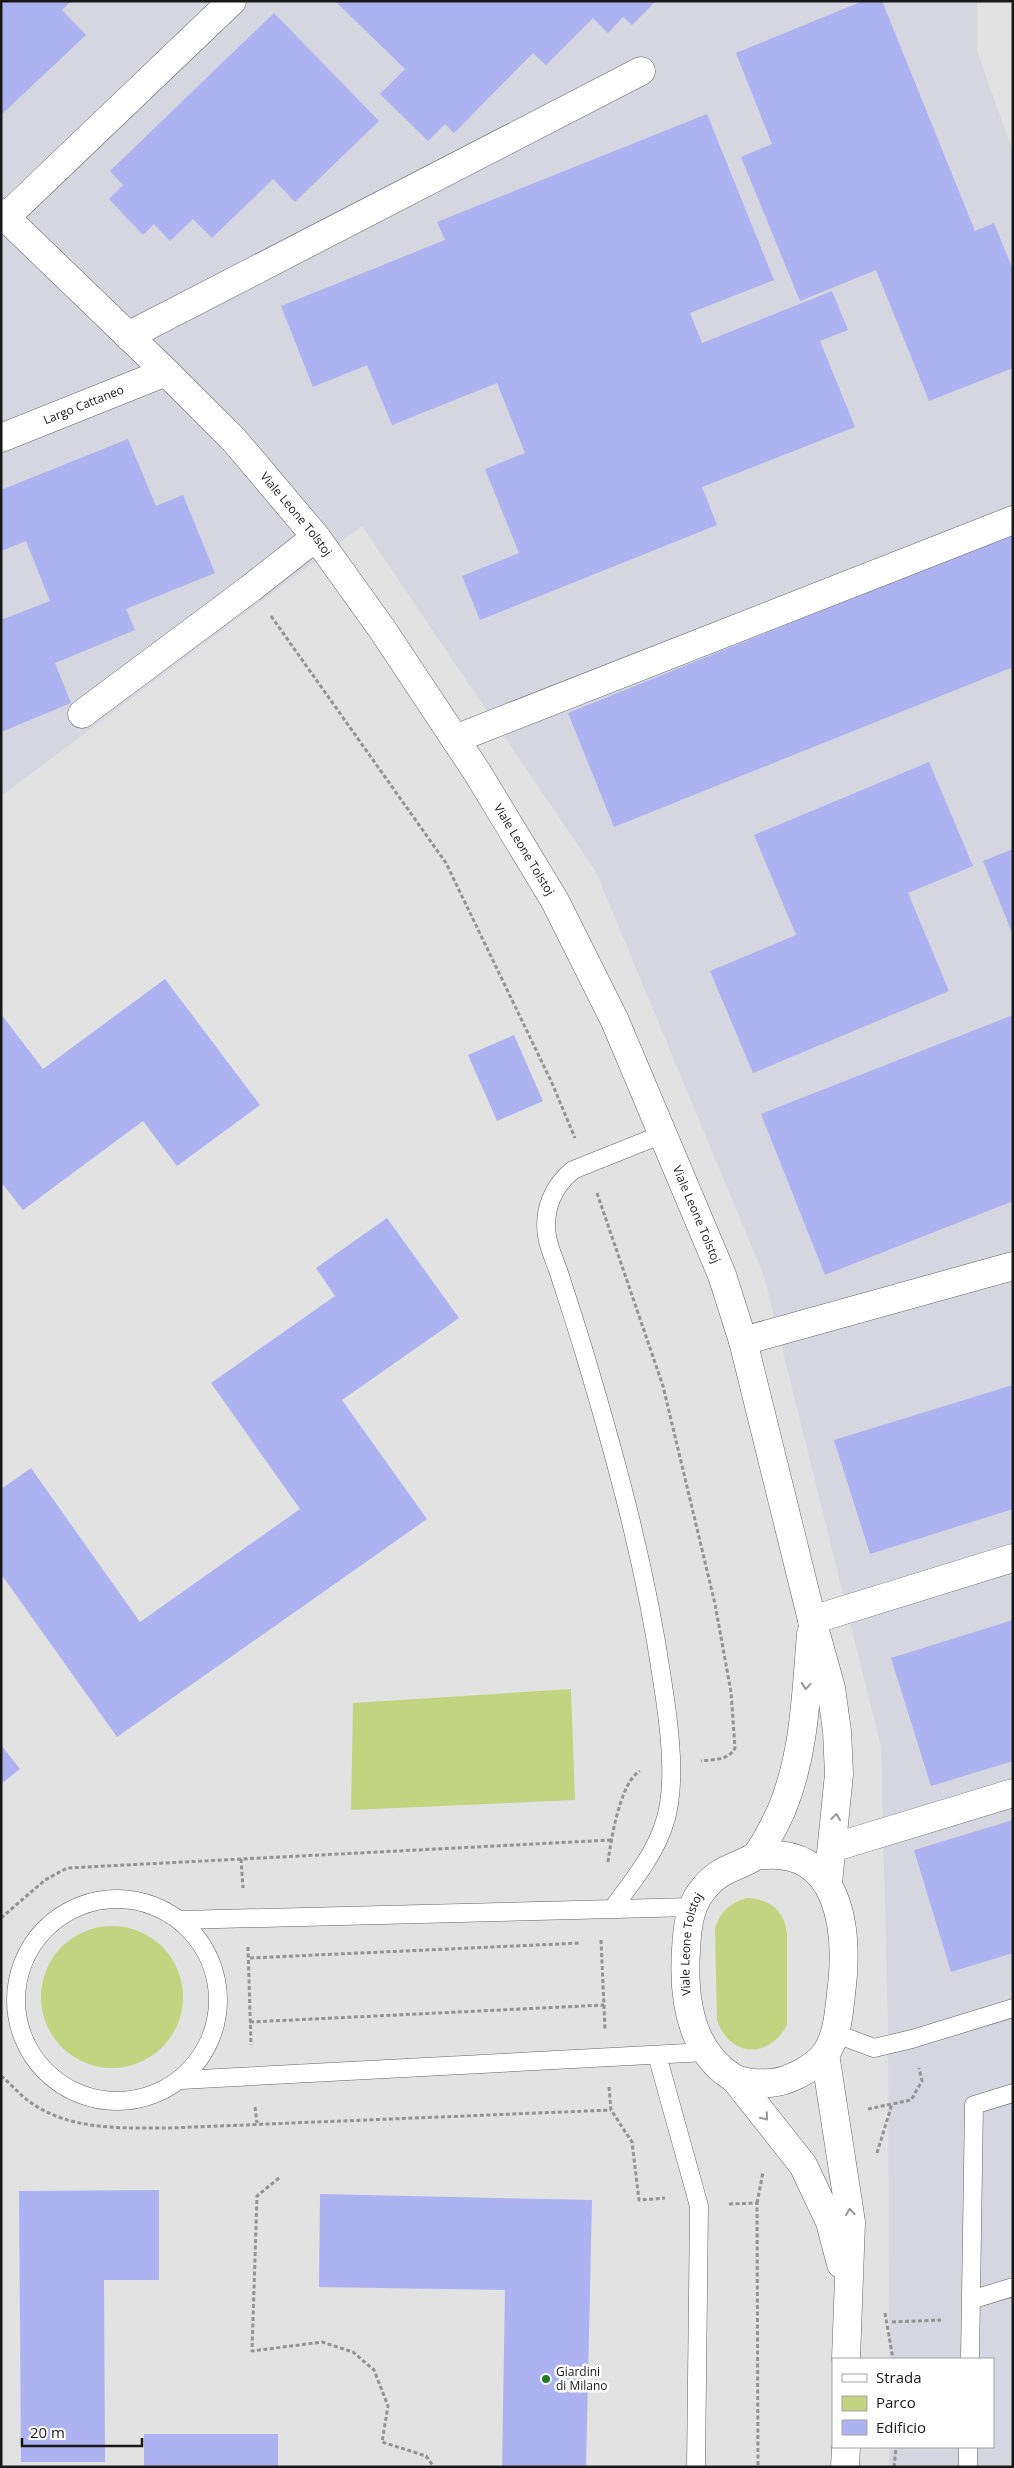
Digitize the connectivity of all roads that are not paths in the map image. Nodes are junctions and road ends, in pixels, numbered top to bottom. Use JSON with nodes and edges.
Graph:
{"nodes":[{"id":1,"x":232,"y":1,"type":"edge"},
{"id":2,"x":641,"y":71,"type":"dead end"},
{"id":3,"x":4,"y":215,"type":"edge"},
{"id":4,"x":128,"y":336,"type":"junction"},
{"id":5,"x":166,"y":372,"type":"junction"},
{"id":6,"x":1,"y":438,"type":"edge"},
{"id":7,"x":1013,"y":520,"type":"edge"},
{"id":8,"x":316,"y":537,"type":"junction"},
{"id":9,"x":82,"y":714,"type":"dead end"},
{"id":10,"x":455,"y":738,"type":"junction"},
{"id":11,"x":663,"y":1134,"type":"junction"},
{"id":12,"x":1013,"y":1266,"type":"edge"},
{"id":13,"x":743,"y":1341,"type":"junction"},
{"id":14,"x":1013,"y":1558,"type":"edge"},
{"id":15,"x":812,"y":1620,"type":"junction"},
{"id":16,"x":1013,"y":1793,"type":"edge"},
{"id":17,"x":832,"y":1848,"type":"junction"},
{"id":18,"x":756,"y":1856,"type":"junction"},
{"id":19,"x":828,"y":1883,"type":"junction"},
{"id":20,"x":692,"y":1907,"type":"junction"},
{"id":21,"x":612,"y":1909,"type":"junction"},
{"id":22,"x":180,"y":1920,"type":"junction"},
{"id":23,"x":1013,"y":2008,"type":"edge"},
{"id":24,"x":830,"y":2043,"type":"junction"},
{"id":25,"x":706,"y":2052,"type":"junction"},
{"id":26,"x":657,"y":2055,"type":"junction"},
{"id":27,"x":735,"y":2079,"type":"junction"},
{"id":28,"x":180,"y":2080,"type":"junction"},
{"id":29,"x":1013,"y":2093,"type":"edge"},
{"id":30,"x":1013,"y":2287,"type":"edge"},
{"id":31,"x":971,"y":2300,"type":"junction"},
{"id":32,"x":846,"y":2313,"type":"junction"},
{"id":33,"x":846,"y":2358,"type":"edge"},
{"id":34,"x":970,"y":2358,"type":"edge"},
{"id":35,"x":846,"y":2448,"type":"edge"},
{"id":36,"x":968,"y":2448,"type":"edge"},
{"id":37,"x":696,"y":2467,"type":"edge"},
{"id":38,"x":846,"y":2467,"type":"edge"},
{"id":39,"x":968,"y":2467,"type":"edge"}],
"edges":[{"from":1,"to":3,"type":"street"},
{"from":2,"to":4,"type":"street"},
{"from":3,"to":4,"type":"street","name":"Viale Leone Tolstoj"},
{"from":4,"to":5,"type":"street","name":"Viale Leone Tolstoj"},
{"from":5,"to":6,"type":"street","name":"Largo Cattaneo"},
{"from":5,"to":8,"type":"street","name":"Viale Leone Tolstoj"},
{"from":7,"to":10,"type":"street"},
{"from":8,"to":9,"type":"street"},
{"from":8,"to":10,"type":"street","name":"Viale Leone Tolstoj"},
{"from":10,"to":11,"type":"street","name":"Viale Leone Tolstoj"},
{"from":11,"to":13,"type":"street","name":"Viale Leone Tolstoj"},
{"from":11,"to":21,"type":"lane"},
{"from":12,"to":13,"type":"street"},
{"from":13,"to":15,"type":"street","name":"Viale Leone Tolstoj"},
{"from":14,"to":15,"type":"street"},
{"from":17,"to":15,"type":"street","name":"Viale Leone Tolstoj","one_way":true},
{"from":15,"to":18,"type":"street","name":"Viale Leone Tolstoj","one_way":true},
{"from":16,"to":17,"type":"street"},
{"from":17,"to":19,"type":"street","name":"Viale Leone Tolstoj"},
{"from":18,"to":19,"type":"street","name":"Viale Leone Tolstoj"},
{"from":18,"to":20,"type":"street","name":"Viale Leone Tolstoj"},
{"from":19,"to":24,"type":"street","name":"Viale Leone Tolstoj"},
{"from":20,"to":21,"type":"lane"},
{"from":20,"to":25,"type":"street","name":"Viale Leone Tolstoj"},
{"from":21,"to":22,"type":"lane"},
{"from":22,"to":28,"type":"lane"},
{"from":22,"to":28,"type":"lane"},
{"from":23,"to":24,"type":"lane"},
{"from":24,"to":27,"type":"street"},
{"from":32,"to":24,"type":"street","name":"Viale Leone Tolstoj","one_way":true},
{"from":25,"to":26,"type":"lane"},
{"from":25,"to":27,"type":"street","name":"Viale Leone Tolstoj"},
{"from":26,"to":28,"type":"lane"},
{"from":26,"to":37,"type":"lane"},
{"from":27,"to":32,"type":"street","name":"Viale Leone Tolstoj","one_way":true},
{"from":29,"to":31,"type":"lane"},
{"from":30,"to":31,"type":"lane"},
{"from":31,"to":34,"type":"lane"},
{"from":32,"to":33,"type":"street","name":"Viale Leone Tolstoj"},
{"from":35,"to":38,"type":"street"},
{"from":36,"to":39,"type":"lane"}]}
